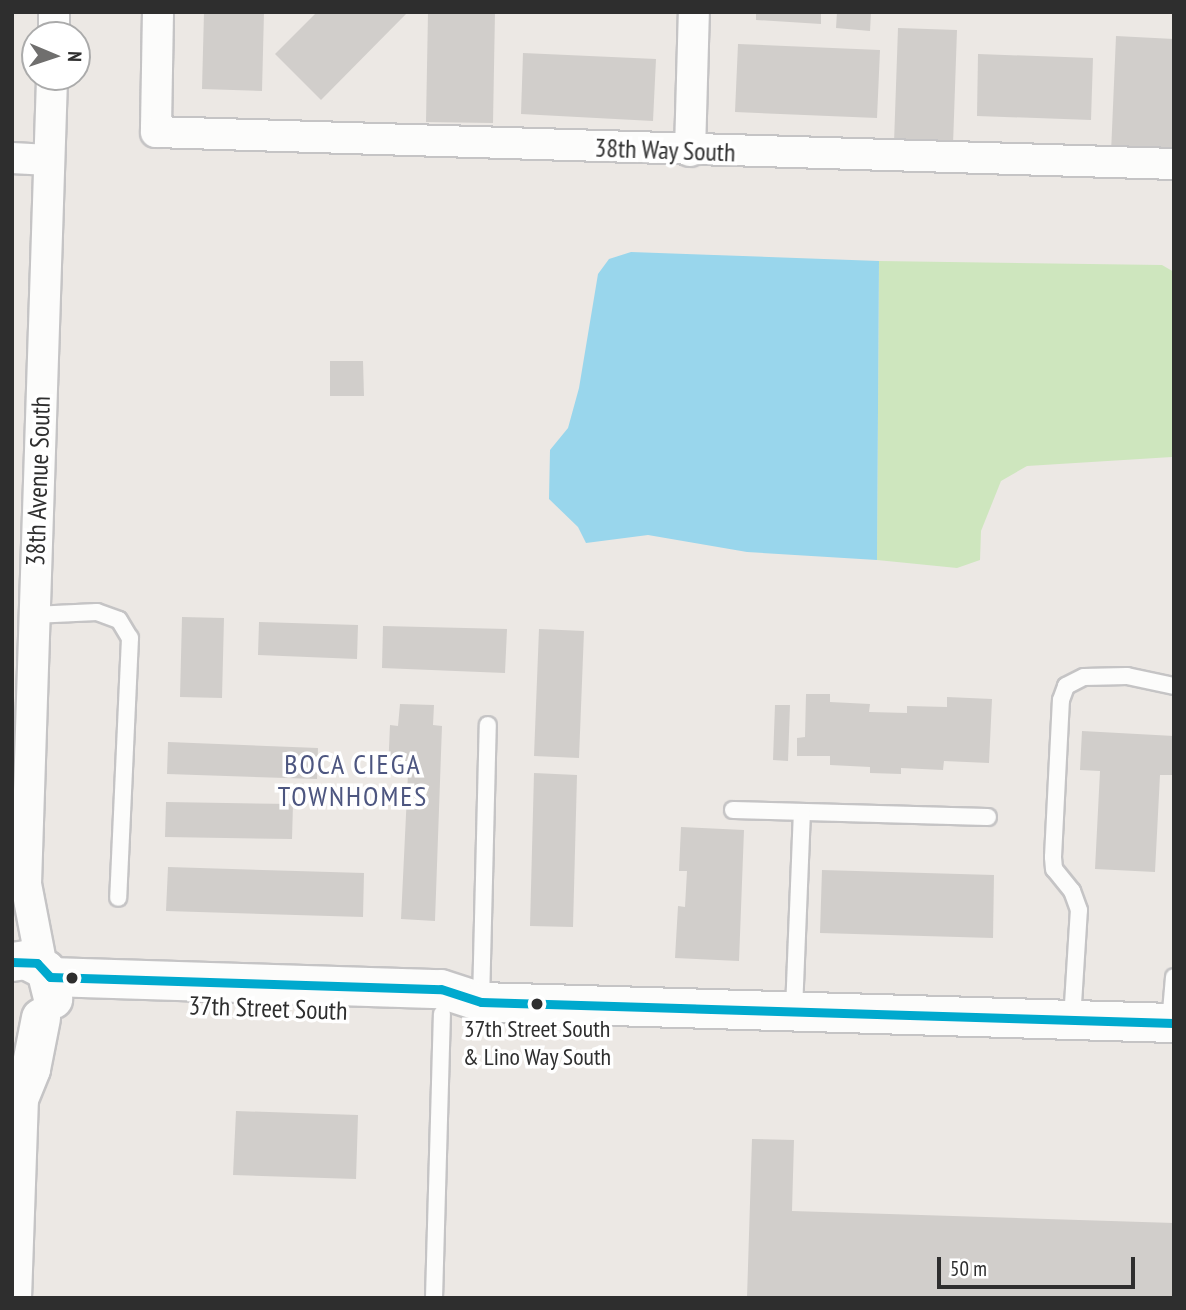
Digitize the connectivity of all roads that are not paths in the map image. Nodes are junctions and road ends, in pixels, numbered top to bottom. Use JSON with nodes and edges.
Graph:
{"nodes":[{"id":1,"x":158,"y":12,"type":"edge"},
{"id":2,"x":694,"y":12,"type":"edge"},
{"id":3,"x":51,"y":91,"type":"edge"},
{"id":4,"x":690,"y":151,"type":"junction"},
{"id":5,"x":12,"y":158,"type":"edge"},
{"id":6,"x":49,"y":160,"type":"junction"},
{"id":7,"x":1174,"y":164,"type":"edge"},
{"id":8,"x":24,"y":545,"type":"edge"},
{"id":9,"x":33,"y":615,"type":"junction"},
{"id":10,"x":1174,"y":686,"type":"edge"},
{"id":11,"x":488,"y":725,"type":"dead end"},
{"id":12,"x":733,"y":810,"type":"dead end"},
{"id":13,"x":802,"y":812,"type":"junction"},
{"id":14,"x":988,"y":817,"type":"dead end"},
{"id":15,"x":26,"y":884,"type":"junction"},
{"id":16,"x":118,"y":898,"type":"dead end"},
{"id":17,"x":12,"y":921,"type":"edge"},
{"id":18,"x":1174,"y":977,"type":"edge"},
{"id":19,"x":35,"y":991,"type":"edge"},
{"id":20,"x":481,"y":1002,"type":"junction"},
{"id":21,"x":794,"y":1010,"type":"junction"},
{"id":22,"x":442,"y":1014,"type":"junction"},
{"id":23,"x":1072,"y":1020,"type":"junction"},
{"id":24,"x":1172,"y":1023,"type":"edge"},
{"id":25,"x":16,"y":1091,"type":"edge"},
{"id":26,"x":12,"y":1298,"type":"edge"},
{"id":27,"x":435,"y":1298,"type":"edge"}],
"edges":[{"from":1,"to":4,"type":"street","name":"38th Way South"},
{"from":2,"to":4,"type":"street"},
{"from":3,"to":6,"type":"street","name":"38th Avenue South"},
{"from":4,"to":7,"type":"street","name":"38th Way South"},
{"from":5,"to":6,"type":"street"},
{"from":6,"to":8,"type":"street","name":"38th Avenue South"},
{"from":8,"to":9,"type":"street","name":"38th Avenue South"},
{"from":9,"to":15,"type":"street","name":"38th Avenue South"},
{"from":9,"to":16,"type":"lane"},
{"from":10,"to":23,"type":"lane"},
{"from":11,"to":20,"type":"lane"},
{"from":12,"to":13,"type":"lane"},
{"from":13,"to":14,"type":"lane"},
{"from":13,"to":21,"type":"lane"},
{"from":15,"to":17,"type":"street","name":"38th Avenue South"},
{"from":15,"to":19,"type":"street","name":"38th Avenue South"},
{"from":18,"to":24,"type":"lane"},
{"from":19,"to":20,"type":"street","name":"37th Street South"},
{"from":19,"to":22,"type":"street","name":"37th Street South"},
{"from":19,"to":25,"type":"street","name":"38th Avenue South"},
{"from":20,"to":21,"type":"street","name":"37th Street South"},
{"from":20,"to":22,"type":"street","name":"37th Street South"},
{"from":21,"to":23,"type":"street","name":"37th Street South"},
{"from":22,"to":27,"type":"lane"},
{"from":23,"to":24,"type":"street","name":"37th Street South"},
{"from":25,"to":26,"type":"street","name":"38th Avenue South"}]}
